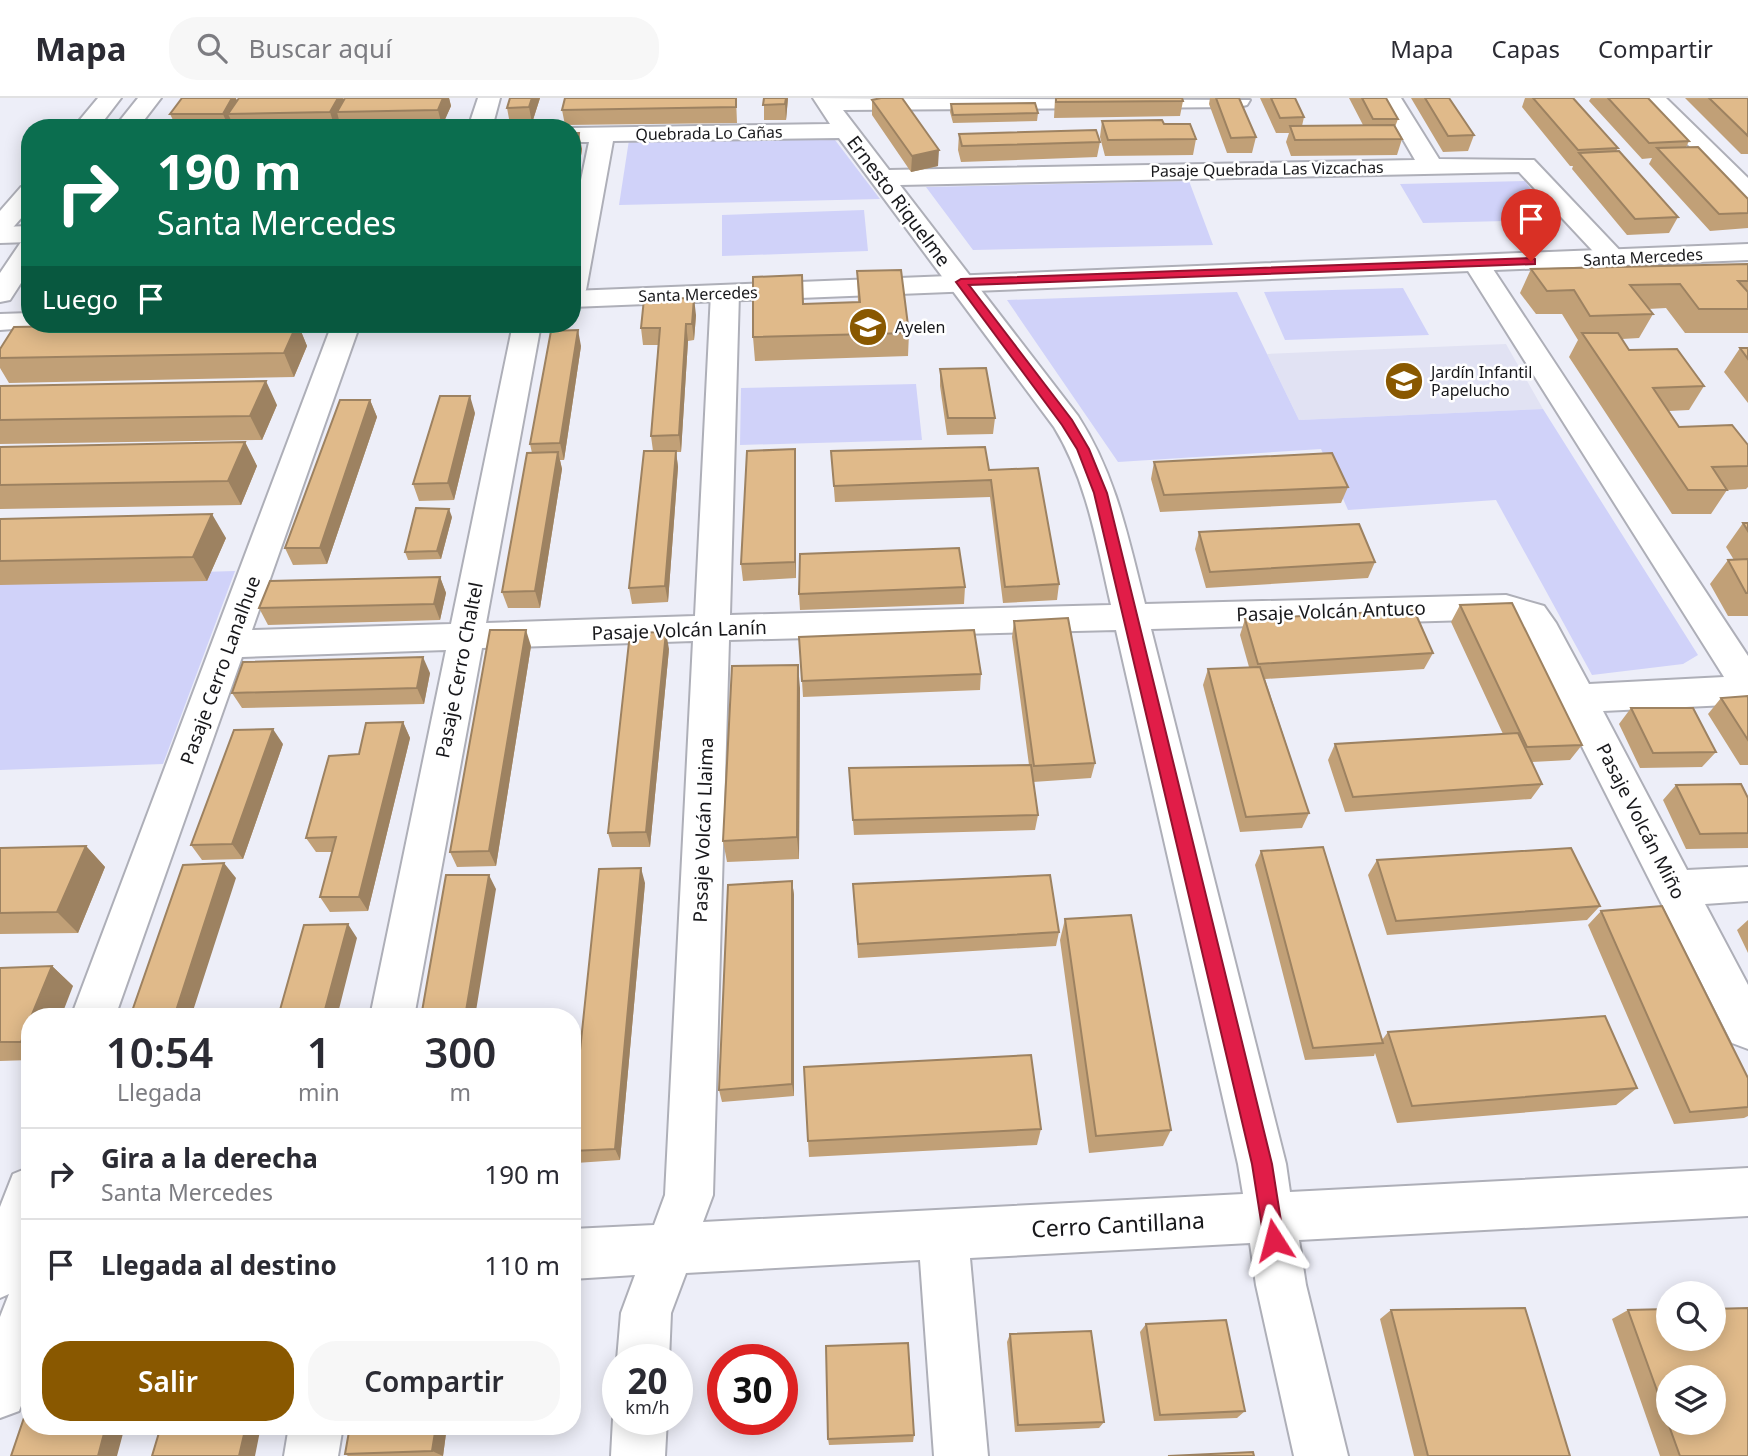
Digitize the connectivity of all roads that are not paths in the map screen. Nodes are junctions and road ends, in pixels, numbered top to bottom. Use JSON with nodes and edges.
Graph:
{"nodes":[{"id":1,"x":110,"y":98,"type":"edge"},
{"id":2,"x":150,"y":98,"type":"edge"},
{"id":3,"x":489,"y":98,"type":"edge"},
{"id":4,"x":1390,"y":98,"type":"edge"},
{"id":5,"x":1653,"y":98,"type":"edge"},
{"id":6,"x":1239,"y":99,"type":"edge"},
{"id":7,"x":833,"y":111,"type":"edge"},
{"id":8,"x":92,"y":119,"type":"edge"},
{"id":9,"x":133,"y":119,"type":"edge"},
{"id":10,"x":483,"y":119,"type":"edge"},
{"id":11,"x":1249,"y":123,"type":"edge"},
{"id":12,"x":581,"y":135,"type":"edge"},
{"id":13,"x":602,"y":135,"type":"junction"},
{"id":14,"x":1258,"y":146,"type":"edge"},
{"id":15,"x":1431,"y":166,"type":"junction"},
{"id":16,"x":1268,"y":169,"type":"junction"},
{"id":17,"x":881,"y":178,"type":"junction"},
{"id":18,"x":1748,"y":192,"type":"edge"},
{"id":19,"x":21,"y":202,"type":"edge"},
{"id":20,"x":0,"y":227,"type":"edge"},
{"id":21,"x":21,"y":234,"type":"edge"},
{"id":22,"x":0,"y":235,"type":"edge"},
{"id":23,"x":581,"y":244,"type":"edge"},
{"id":24,"x":1748,"y":252,"type":"edge"},
{"id":25,"x":1614,"y":258,"type":"junction"},
{"id":26,"x":21,"y":262,"type":"edge"},
{"id":27,"x":1476,"y":263,"type":"junction"},
{"id":28,"x":961,"y":282,"type":"junction"},
{"id":29,"x":725,"y":293,"type":"junction"},
{"id":30,"x":0,"y":294,"type":"edge"},
{"id":31,"x":581,"y":299,"type":"edge"},
{"id":32,"x":21,"y":321,"type":"edge"},
{"id":33,"x":0,"y":322,"type":"edge"},
{"id":34,"x":343,"y":333,"type":"edge"},
{"id":35,"x":525,"y":333,"type":"edge"},
{"id":36,"x":1532,"y":615,"type":"joint"},
{"id":37,"x":1129,"y":617,"type":"junction"},
{"id":38,"x":712,"y":628,"type":"junction"},
{"id":39,"x":466,"y":637,"type":"junction"},
{"id":40,"x":229,"y":645,"type":"junction"},
{"id":41,"x":1748,"y":687,"type":"edge"},
{"id":42,"x":1577,"y":698,"type":"junction"},
{"id":43,"x":1748,"y":884,"type":"edge"},
{"id":44,"x":1675,"y":888,"type":"junction"},
{"id":45,"x":96,"y":1008,"type":"edge"},
{"id":46,"x":394,"y":1008,"type":"edge"},
{"id":47,"x":1748,"y":1029,"type":"edge"},
{"id":48,"x":1748,"y":1192,"type":"edge"},
{"id":49,"x":21,"y":1216,"type":"edge"},
{"id":50,"x":1270,"y":1217,"type":"junction"},
{"id":51,"x":943,"y":1234,"type":"junction"},
{"id":52,"x":669,"y":1249,"type":"junction"},
{"id":53,"x":581,"y":1254,"type":"edge"},
{"id":54,"x":0,"y":1273,"type":"edge"},
{"id":55,"x":21,"y":1284,"type":"edge"},
{"id":56,"x":0,"y":1285,"type":"edge"},
{"id":57,"x":21,"y":1330,"type":"edge"},
{"id":58,"x":644,"y":1344,"type":"edge"},
{"id":59,"x":0,"y":1392,"type":"edge"},
{"id":60,"x":314,"y":1435,"type":"edge"},
{"id":61,"x":639,"y":1435,"type":"edge"},
{"id":62,"x":311,"y":1456,"type":"edge"},
{"id":63,"x":638,"y":1456,"type":"edge"},
{"id":64,"x":961,"y":1456,"type":"edge"},
{"id":65,"x":1321,"y":1456,"type":"edge"}],
"edges":[{"from":1,"to":8,"type":"street"},
{"from":2,"to":9,"type":"street"},
{"from":3,"to":10,"type":"street"},
{"from":4,"to":15,"type":"street"},
{"from":5,"to":18,"type":"street"},
{"from":6,"to":7,"type":"street","name":"Quebrada Lo Cañas"},
{"from":6,"to":11,"type":"street"},
{"from":7,"to":13,"type":"street","name":"Quebrada Lo Cañas"},
{"from":7,"to":17,"type":"street","name":"Ernesto Riquelme"},
{"from":12,"to":13,"type":"street","name":"Quebrada Lo Cañas"},
{"from":13,"to":23,"type":"street"},
{"from":14,"to":16,"type":"street"},
{"from":15,"to":16,"type":"street","name":"Pasaje Quebrada Las Vizcachas"},
{"from":15,"to":25,"type":"street","name":"Pasaje Quebrada Las Vizcachas"},
{"from":16,"to":17,"type":"street","name":"Pasaje Quebrada Las Vizcachas"},
{"from":17,"to":28,"type":"street","name":"Ernesto Riquelme"},
{"from":19,"to":20,"type":"street"},
{"from":21,"to":22,"type":"street"},
{"from":24,"to":25,"type":"street","name":"Santa Mercedes"},
{"from":25,"to":27,"type":"street","name":"Santa Mercedes"},
{"from":26,"to":30,"type":"street"},
{"from":27,"to":28,"type":"street","name":"Santa Mercedes"},
{"from":27,"to":41,"type":"street"},
{"from":28,"to":29,"type":"street","name":"Santa Mercedes"},
{"from":28,"to":37,"type":"street","name":"Ernesto Riquelme"},
{"from":29,"to":31,"type":"street","name":"Santa Mercedes"},
{"from":29,"to":38,"type":"street","name":"Pasaje Volcán Llaima"},
{"from":32,"to":33,"type":"street"},
{"from":34,"to":40,"type":"street","name":"Pasaje Cerro Lanalhue"},
{"from":35,"to":39,"type":"street","name":"Pasaje Cerro Chaltel"},
{"from":36,"to":37,"type":"street","name":"Pasaje Volcán Antuco"},
{"from":36,"to":42,"type":"street","name":"Pasaje Volcán Miño"},
{"from":37,"to":38,"type":"street","name":"Pasaje Volcán Lanín"},
{"from":37,"to":50,"type":"street","name":"Ernesto Riquelme"},
{"from":38,"to":39,"type":"street","name":"Pasaje Volcán Lanín"},
{"from":38,"to":52,"type":"street","name":"Pasaje Volcán Llaima"},
{"from":39,"to":40,"type":"street","name":"Pasaje Volcán Lanín"},
{"from":39,"to":46,"type":"street","name":"Pasaje Cerro Chaltel"},
{"from":40,"to":45,"type":"street","name":"Pasaje Cerro Lanalhue"},
{"from":41,"to":42,"type":"street"},
{"from":42,"to":44,"type":"street","name":"Pasaje Volcán Miño"},
{"from":43,"to":44,"type":"street"},
{"from":44,"to":47,"type":"street","name":"Pasaje Volcán Miño"},
{"from":48,"to":50,"type":"street","name":"Cerro Cantillana"},
{"from":49,"to":54,"type":"street"},
{"from":50,"to":51,"type":"street","name":"Cerro Cantillana"},
{"from":50,"to":65,"type":"street","name":"Ernesto Riquelme"},
{"from":51,"to":52,"type":"street","name":"Cerro Cantillana"},
{"from":51,"to":64,"type":"street"},
{"from":52,"to":53,"type":"street","name":"Cerro Cantillana"},
{"from":52,"to":58,"type":"street","name":"Pasaje Volcán Llaima"},
{"from":55,"to":56,"type":"street"},
{"from":57,"to":59,"type":"street"},
{"from":60,"to":62,"type":"street"},
{"from":61,"to":63,"type":"street"}]}
